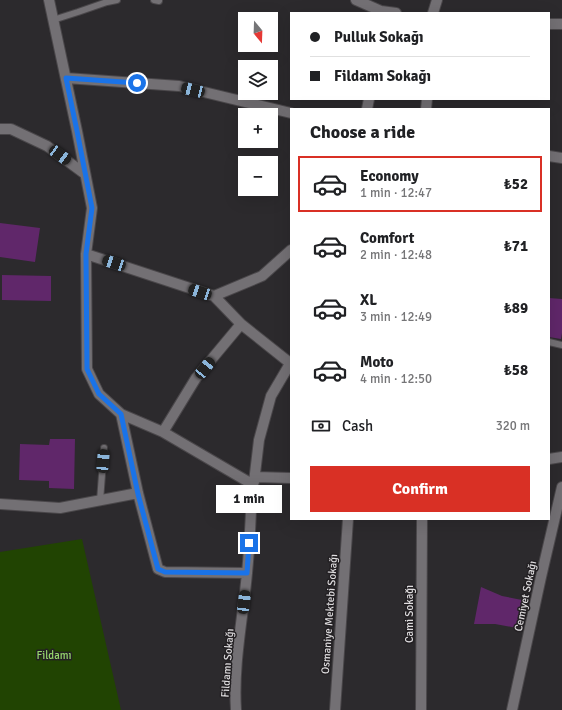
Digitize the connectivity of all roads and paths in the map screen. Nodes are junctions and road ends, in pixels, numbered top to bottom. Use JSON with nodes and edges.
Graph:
{"nodes":[{"id":1,"x":49,"y":0,"type":"edge"},
{"id":2,"x":117,"y":0,"type":"edge"},
{"id":3,"x":356,"y":0,"type":"edge"},
{"id":4,"x":437,"y":0,"type":"edge"},
{"id":5,"x":381,"y":12,"type":"edge"},
{"id":6,"x":433,"y":12,"type":"edge"},
{"id":7,"x":53,"y":20,"type":"junction"},
{"id":8,"x":550,"y":24,"type":"edge"},
{"id":9,"x":562,"y":24,"type":"edge"},
{"id":10,"x":66,"y":78,"type":"junction"},
{"id":11,"x":290,"y":113,"type":"edge"},
{"id":12,"x":0,"y":128,"type":"edge"},
{"id":13,"x":550,"y":156,"type":"edge"},
{"id":14,"x":562,"y":158,"type":"edge"},
{"id":15,"x":85,"y":174,"type":"junction"},
{"id":16,"x":290,"y":251,"type":"edge"},
{"id":17,"x":86,"y":254,"type":"junction"},
{"id":18,"x":214,"y":296,"type":"junction"},
{"id":19,"x":241,"y":324,"type":"junction"},
{"id":20,"x":550,"y":342,"type":"edge"},
{"id":21,"x":562,"y":345,"type":"edge"},
{"id":22,"x":290,"y":361,"type":"edge"},
{"id":23,"x":290,"y":364,"type":"edge"},
{"id":24,"x":121,"y":414,"type":"junction"},
{"id":25,"x":163,"y":432,"type":"junction"},
{"id":26,"x":104,"y":448,"type":"dead end"},
{"id":27,"x":562,"y":457,"type":"edge"},
{"id":28,"x":550,"y":459,"type":"edge"},
{"id":29,"x":290,"y":478,"type":"edge"},
{"id":30,"x":254,"y":481,"type":"junction"},
{"id":31,"x":562,"y":487,"type":"edge"},
{"id":32,"x":138,"y":494,"type":"junction"},
{"id":33,"x":100,"y":501,"type":"junction"},
{"id":34,"x":0,"y":504,"type":"edge"},
{"id":35,"x":348,"y":520,"type":"edge"},
{"id":36,"x":422,"y":520,"type":"edge"},
{"id":37,"x":247,"y":573,"type":"junction"},
{"id":38,"x":236,"y":710,"type":"edge"},
{"id":39,"x":335,"y":710,"type":"edge"},
{"id":40,"x":421,"y":710,"type":"edge"},
{"id":41,"x":512,"y":710,"type":"edge"}],
"edges":[{"from":1,"to":7,"type":"street"},
{"from":2,"to":7,"type":"lane"},
{"from":3,"to":5,"type":"street"},
{"from":4,"to":6,"type":"street"},
{"from":7,"to":10,"type":"street"},
{"from":8,"to":9,"type":"street"},
{"from":10,"to":11,"type":"street"},
{"from":10,"to":15,"type":"street"},
{"from":12,"to":15,"type":"street"},
{"from":13,"to":14,"type":"street"},
{"from":15,"to":17,"type":"street"},
{"from":16,"to":18,"type":"street"},
{"from":17,"to":18,"type":"street"},
{"from":17,"to":24,"type":"street"},
{"from":18,"to":19,"type":"street"},
{"from":19,"to":22,"type":"street"},
{"from":19,"to":25,"type":"street"},
{"from":20,"to":21,"type":"lane"},
{"from":23,"to":30,"type":"street","name":"Fildamı Sokağı"},
{"from":24,"to":25,"type":"street"},
{"from":24,"to":32,"type":"street"},
{"from":25,"to":30,"type":"street"},
{"from":26,"to":33,"type":"lane"},
{"from":27,"to":28,"type":"street"},
{"from":29,"to":30,"type":"street"},
{"from":30,"to":37,"type":"street","name":"Fildamı Sokağı"},
{"from":31,"to":41,"type":"street","name":"Cemiyet Sokağı"},
{"from":32,"to":33,"type":"street"},
{"from":32,"to":37,"type":"street"},
{"from":33,"to":34,"type":"street"},
{"from":35,"to":39,"type":"street","name":"Osmaniye Mektebi Sokağı"},
{"from":36,"to":40,"type":"street","name":"Cami Sokağı"},
{"from":37,"to":38,"type":"street","name":"Fildamı Sokağı"}]}
